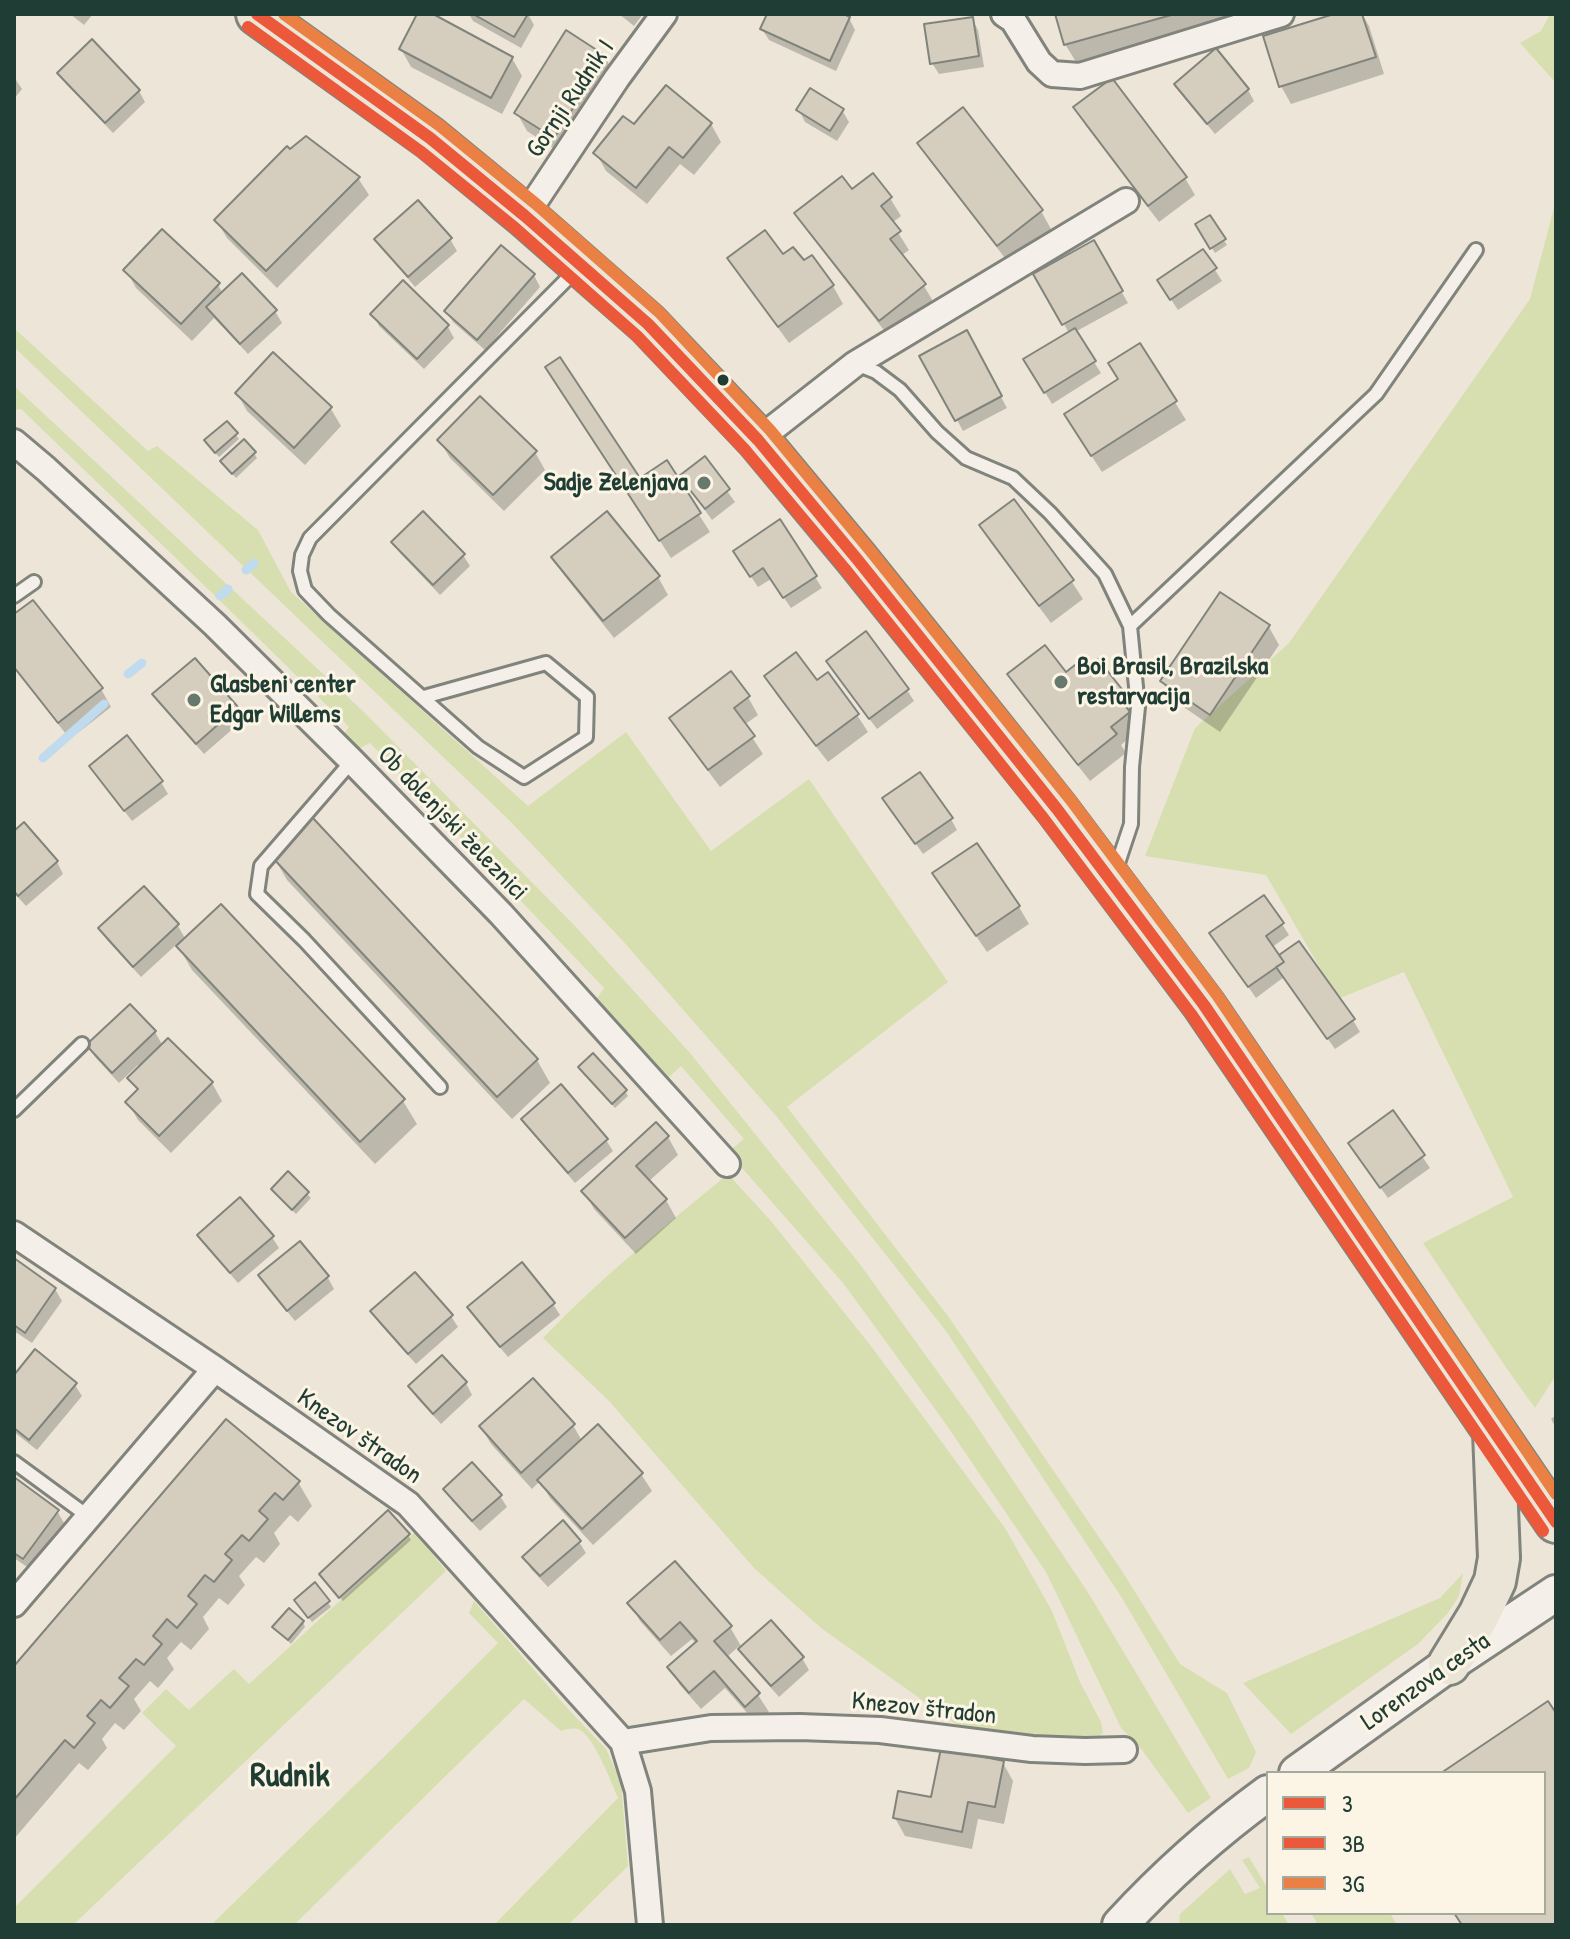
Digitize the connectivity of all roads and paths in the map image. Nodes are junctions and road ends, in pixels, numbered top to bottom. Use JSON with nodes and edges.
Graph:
{"nodes":[{"id":1,"x":257,"y":14,"type":"edge"},
{"id":2,"x":664,"y":14,"type":"edge"},
{"id":3,"x":1004,"y":14,"type":"edge"},
{"id":4,"x":1281,"y":14,"type":"edge"},
{"id":5,"x":1126,"y":201,"type":"dead end"},
{"id":6,"x":525,"y":216,"type":"junction"},
{"id":7,"x":1476,"y":250,"type":"dead end"},
{"id":8,"x":582,"y":264,"type":"junction"},
{"id":9,"x":855,"y":364,"type":"junction"},
{"id":10,"x":758,"y":440,"type":"junction"},
{"id":11,"x":14,"y":442,"type":"edge"},
{"id":12,"x":34,"y":582,"type":"dead end"},
{"id":13,"x":14,"y":596,"type":"edge"},
{"id":14,"x":1130,"y":626,"type":"junction"},
{"id":15,"x":424,"y":697,"type":"junction"},
{"id":16,"x":352,"y":761,"type":"junction"},
{"id":17,"x":1112,"y":883,"type":"junction"},
{"id":18,"x":82,"y":1044,"type":"dead end"},
{"id":19,"x":440,"y":1087,"type":"dead end"},
{"id":20,"x":14,"y":1110,"type":"edge"},
{"id":21,"x":727,"y":1164,"type":"dead end"},
{"id":22,"x":14,"y":1234,"type":"edge"},
{"id":23,"x":215,"y":1369,"type":"junction"},
{"id":24,"x":1494,"y":1432,"type":"junction"},
{"id":25,"x":14,"y":1462,"type":"edge"},
{"id":26,"x":89,"y":1517,"type":"junction"},
{"id":27,"x":1556,"y":1522,"type":"edge"},
{"id":28,"x":1556,"y":1593,"type":"edge"},
{"id":29,"x":14,"y":1604,"type":"edge"},
{"id":30,"x":1449,"y":1664,"type":"junction"},
{"id":31,"x":623,"y":1742,"type":"junction"},
{"id":32,"x":1124,"y":1750,"type":"dead end"},
{"id":33,"x":1300,"y":1771,"type":"edge"},
{"id":34,"x":1266,"y":1795,"type":"edge"},
{"id":35,"x":650,"y":1925,"type":"edge"},
{"id":36,"x":1120,"y":1925,"type":"edge"}],
"edges":[{"from":1,"to":6,"type":"main road"},
{"from":2,"to":6,"type":"street","name":"Gornji Rudnik I"},
{"from":3,"to":4,"type":"street"},
{"from":5,"to":9,"type":"street"},
{"from":6,"to":8,"type":"main road"},
{"from":7,"to":14,"type":"lane"},
{"from":8,"to":10,"type":"main road"},
{"from":8,"to":15,"type":"lane"},
{"from":9,"to":10,"type":"street"},
{"from":9,"to":14,"type":"lane"},
{"from":10,"to":17,"type":"main road"},
{"from":11,"to":16,"type":"street","name":"Ob dolenjski železnici"},
{"from":12,"to":13,"type":"lane"},
{"from":14,"to":17,"type":"lane"},
{"from":15,"to":15,"type":"lane"},
{"from":16,"to":19,"type":"lane"},
{"from":16,"to":21,"type":"street","name":"Ob dolenjski železnici"},
{"from":17,"to":24,"type":"main road"},
{"from":18,"to":20,"type":"lane"},
{"from":22,"to":23,"type":"street","name":"Knezov štradon"},
{"from":23,"to":26,"type":"street"},
{"from":23,"to":31,"type":"street","name":"Knezov štradon"},
{"from":24,"to":27,"type":"main road"},
{"from":24,"to":30,"type":"main road"},
{"from":25,"to":26,"type":"lane"},
{"from":26,"to":29,"type":"street"},
{"from":28,"to":30,"type":"street","name":"Lorenzova cesta"},
{"from":30,"to":33,"type":"street","name":"Lorenzova cesta"},
{"from":31,"to":32,"type":"street","name":"Knezov štradon"},
{"from":31,"to":35,"type":"street","name":"Knezov štradon"},
{"from":34,"to":36,"type":"street"}]}
